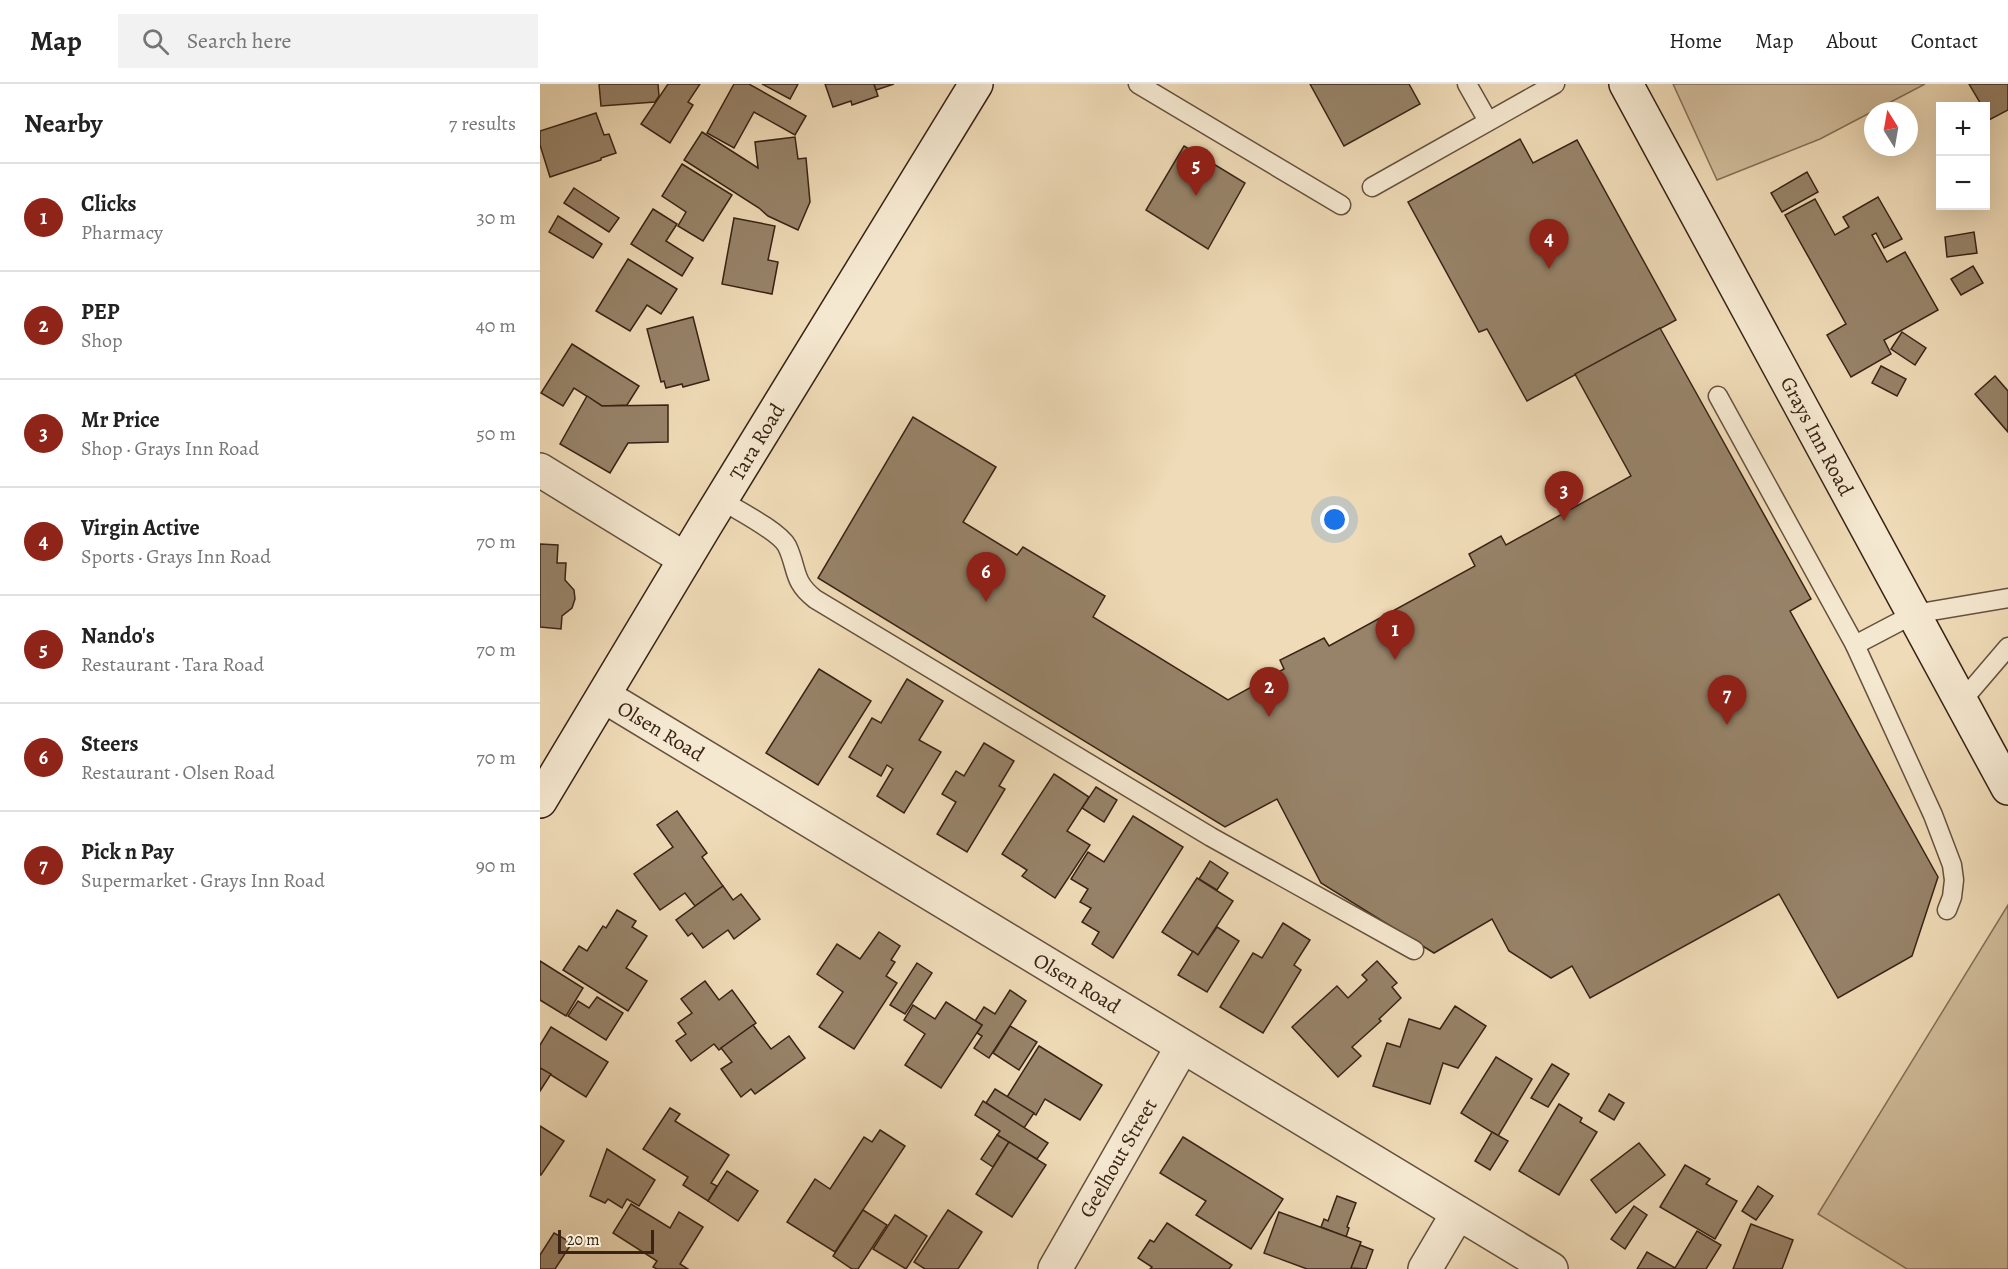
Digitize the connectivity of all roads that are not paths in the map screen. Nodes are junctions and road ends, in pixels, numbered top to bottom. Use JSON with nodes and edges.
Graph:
{"nodes":[{"id":1,"x":976,"y":84,"type":"edge"},
{"id":2,"x":1138,"y":84,"type":"edge"},
{"id":3,"x":1467,"y":84,"type":"edge"},
{"id":4,"x":1626,"y":84,"type":"edge"},
{"id":5,"x":1552,"y":85,"type":"edge"},
{"id":6,"x":1488,"y":121,"type":"junction"},
{"id":7,"x":1372,"y":187,"type":"dead end"},
{"id":8,"x":1341,"y":205,"type":"dead end"},
{"id":9,"x":1718,"y":396,"type":"dead end"},
{"id":10,"x":540,"y":470,"type":"edge"},
{"id":11,"x":721,"y":500,"type":"junction"},
{"id":12,"x":685,"y":560,"type":"junction"},
{"id":13,"x":2008,"y":598,"type":"edge"},
{"id":14,"x":1914,"y":614,"type":"junction"},
{"id":15,"x":1855,"y":645,"type":"junction"},
{"id":16,"x":2008,"y":647,"type":"edge"},
{"id":17,"x":604,"y":696,"type":"junction"},
{"id":18,"x":1961,"y":702,"type":"junction"},
{"id":19,"x":2008,"y":788,"type":"edge"},
{"id":20,"x":540,"y":801,"type":"edge"},
{"id":21,"x":1947,"y":910,"type":"dead end"},
{"id":22,"x":1414,"y":950,"type":"dead end"},
{"id":23,"x":1182,"y":1047,"type":"junction"},
{"id":24,"x":1458,"y":1213,"type":"junction"},
{"id":25,"x":1055,"y":1269,"type":"edge"},
{"id":26,"x":1425,"y":1269,"type":"edge"},
{"id":27,"x":1551,"y":1269,"type":"edge"}],
"edges":[{"from":1,"to":11,"type":"street","name":"Tara Road"},
{"from":2,"to":8,"type":"lane"},
{"from":3,"to":6,"type":"lane"},
{"from":4,"to":14,"type":"street","name":"Grays Inn Road"},
{"from":5,"to":6,"type":"lane"},
{"from":6,"to":7,"type":"lane"},
{"from":9,"to":15,"type":"lane"},
{"from":10,"to":12,"type":"street"},
{"from":11,"to":12,"type":"street","name":"Tara Road"},
{"from":11,"to":22,"type":"lane"},
{"from":12,"to":17,"type":"street","name":"Tara Road"},
{"from":13,"to":14,"type":"lane"},
{"from":14,"to":15,"type":"lane"},
{"from":14,"to":18,"type":"street","name":"Grays Inn Road"},
{"from":15,"to":21,"type":"lane"},
{"from":16,"to":18,"type":"lane"},
{"from":17,"to":20,"type":"street","name":"Tara Road"},
{"from":17,"to":23,"type":"street","name":"Olsen Road"},
{"from":18,"to":19,"type":"street","name":"Grays Inn Road"},
{"from":23,"to":24,"type":"street","name":"Olsen Road"},
{"from":23,"to":25,"type":"street","name":"Geelhout Street"},
{"from":24,"to":26,"type":"street"},
{"from":24,"to":27,"type":"street","name":"Olsen Road"}]}
